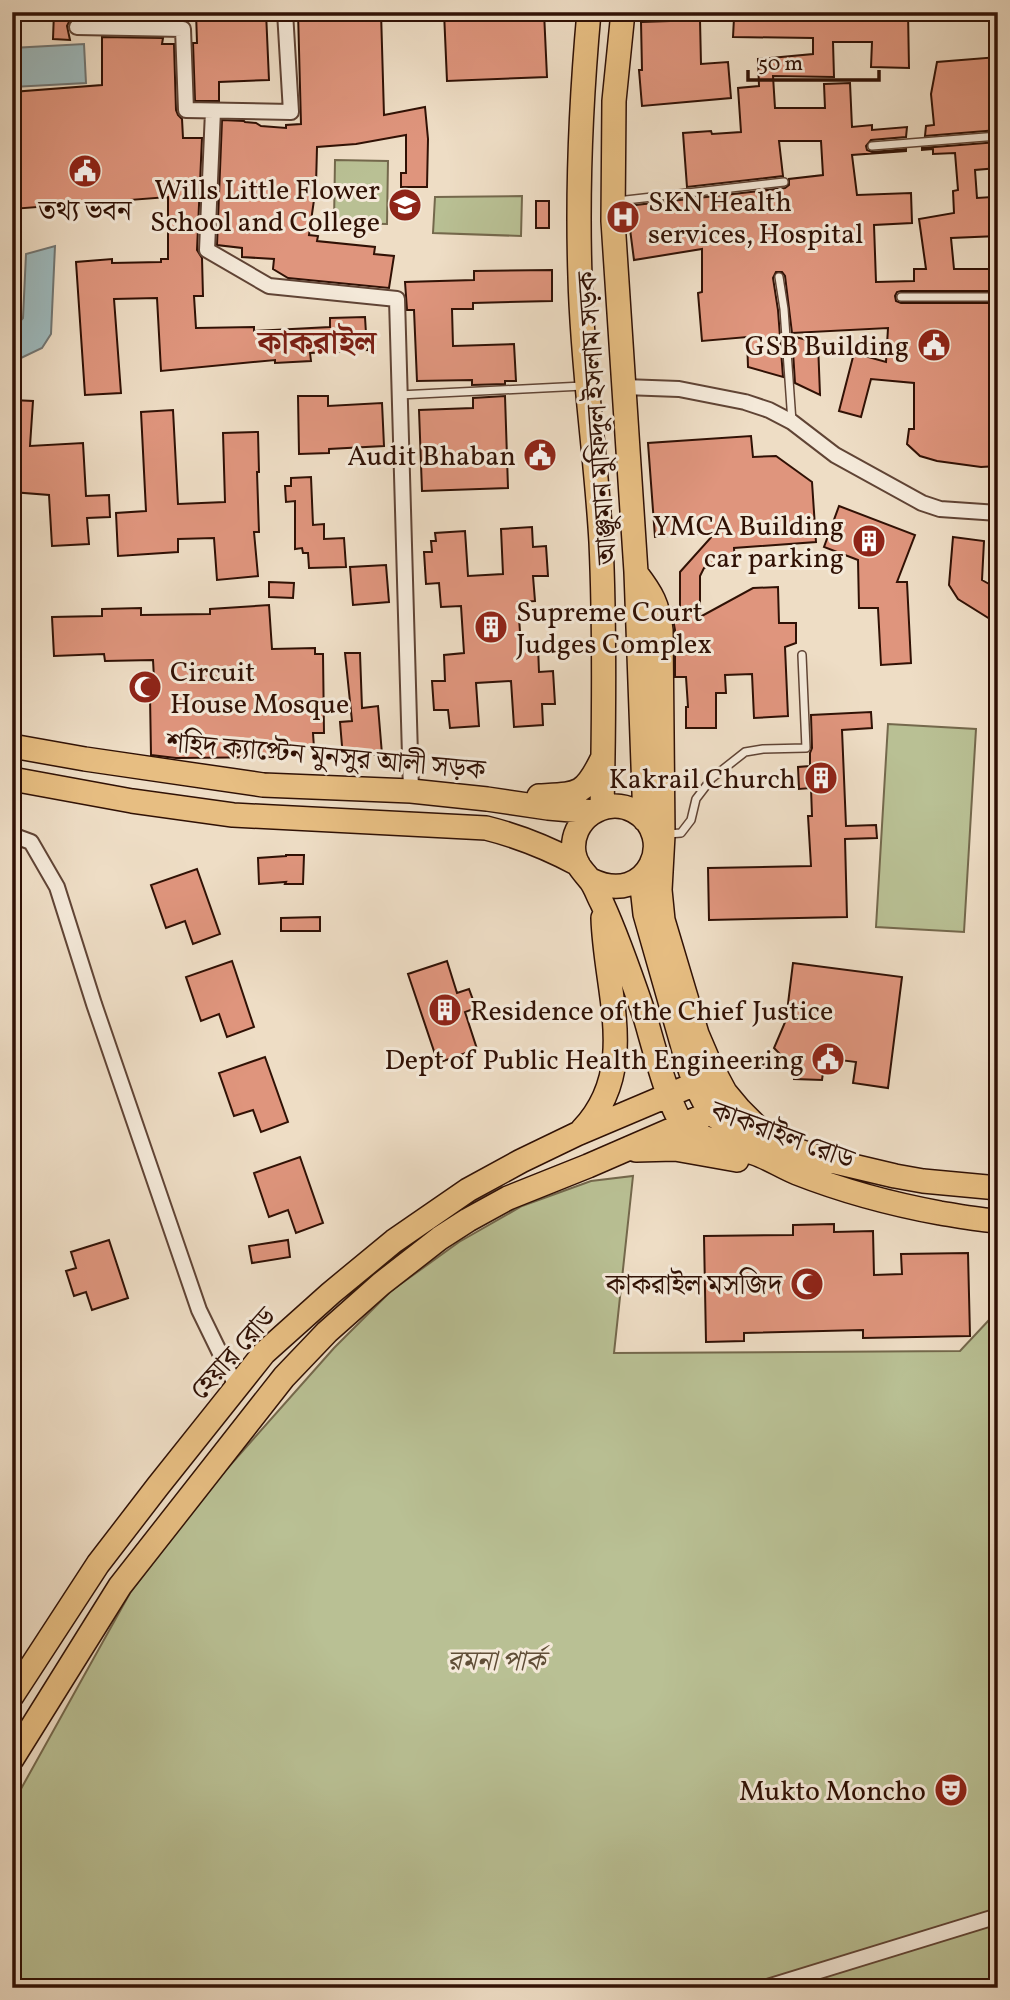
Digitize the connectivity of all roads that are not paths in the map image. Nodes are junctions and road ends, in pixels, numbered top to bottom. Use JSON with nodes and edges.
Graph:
{"nodes":[{"id":1,"x":285,"y":12,"type":"edge"},
{"id":2,"x":580,"y":12,"type":"edge"},
{"id":3,"x":623,"y":12,"type":"edge"},
{"id":4,"x":588,"y":23,"type":"edge"},
{"id":5,"x":77,"y":27,"type":"dead end"},
{"id":6,"x":212,"y":111,"type":"junction"},
{"id":7,"x":998,"y":136,"type":"edge"},
{"id":8,"x":872,"y":146,"type":"dead end"},
{"id":9,"x":784,"y":182,"type":"dead end"},
{"id":10,"x":613,"y":201,"type":"junction"},
{"id":11,"x":779,"y":277,"type":"dead end"},
{"id":12,"x":901,"y":297,"type":"dead end"},
{"id":13,"x":998,"y":297,"type":"edge"},
{"id":14,"x":587,"y":386,"type":"junction"},
{"id":15,"x":624,"y":387,"type":"junction"},
{"id":16,"x":399,"y":395,"type":"junction"},
{"id":17,"x":792,"y":422,"type":"junction"},
{"id":18,"x":998,"y":513,"type":"edge"},
{"id":19,"x":636,"y":572,"type":"junction"},
{"id":20,"x":802,"y":655,"type":"dead end"},
{"id":21,"x":12,"y":746,"type":"edge"},
{"id":22,"x":603,"y":756,"type":"junction"},
{"id":23,"x":12,"y":779,"type":"edge"},
{"id":24,"x":411,"y":790,"type":"junction"},
{"id":25,"x":487,"y":799,"type":"junction"},
{"id":26,"x":598,"y":810,"type":"junction"},
{"id":27,"x":645,"y":820,"type":"junction"},
{"id":28,"x":12,"y":835,"type":"edge"},
{"id":29,"x":654,"y":858,"type":"junction"},
{"id":30,"x":584,"y":872,"type":"junction"},
{"id":31,"x":603,"y":905,"type":"junction"},
{"id":32,"x":695,"y":1084,"type":"junction"},
{"id":33,"x":669,"y":1095,"type":"junction"},
{"id":34,"x":710,"y":1113,"type":"junction"},
{"id":35,"x":682,"y":1125,"type":"junction"},
{"id":36,"x":577,"y":1135,"type":"junction"},
{"id":37,"x":772,"y":1142,"type":"junction"},
{"id":38,"x":612,"y":1155,"type":"junction"},
{"id":39,"x":796,"y":1172,"type":"junction"},
{"id":40,"x":998,"y":1188,"type":"edge"},
{"id":41,"x":998,"y":1221,"type":"edge"},
{"id":42,"x":237,"y":1388,"type":"junction"},
{"id":43,"x":160,"y":1483,"type":"junction"},
{"id":44,"x":183,"y":1506,"type":"junction"},
{"id":45,"x":12,"y":1696,"type":"edge"},
{"id":46,"x":12,"y":1759,"type":"edge"},
{"id":47,"x":998,"y":1916,"type":"edge"},
{"id":48,"x":764,"y":1988,"type":"edge"}],
"edges":[{"from":1,"to":6,"type":"street"},
{"from":2,"to":4,"type":"main road"},
{"from":3,"to":10,"type":"main road","name":"আঞ্জুমান মুফিদুল ইসলাম সড়ক"},
{"from":4,"to":14,"type":"main road","name":"আঞ্জুমান মুফিদুল ইসলাম সড়ক"},
{"from":5,"to":6,"type":"street"},
{"from":6,"to":16,"type":"street"},
{"from":7,"to":8,"type":"lane"},
{"from":9,"to":10,"type":"lane"},
{"from":10,"to":15,"type":"main road","name":"আঞ্জুমান মুফিদুল ইসলাম সড়ক"},
{"from":11,"to":17,"type":"lane"},
{"from":12,"to":13,"type":"lane"},
{"from":14,"to":16,"type":"lane"},
{"from":14,"to":22,"type":"main road","name":"আঞ্জুমান মুফিদুল ইসলাম সড়ক"},
{"from":15,"to":17,"type":"street"},
{"from":15,"to":19,"type":"main road","name":"আঞ্জুমান মুফিদুল ইসলাম সড়ক"},
{"from":16,"to":24,"type":"street"},
{"from":17,"to":18,"type":"street"},
{"from":19,"to":27,"type":"main road","name":"আঞ্জুমান মুফিদুল ইসলাম সড়ক"},
{"from":19,"to":29,"type":"main road"},
{"from":20,"to":29,"type":"lane"},
{"from":21,"to":24,"type":"main road","name":"শহিদ ক্যাপ্টেন মুনসুর আলী সড়ক"},
{"from":22,"to":25,"type":"main road"},
{"from":22,"to":26,"type":"main road","name":"আঞ্জুমান মুফিদুল ইসলাম সড়ক"},
{"from":23,"to":30,"type":"main road"},
{"from":24,"to":25,"type":"main road","name":"শহিদ ক্যাপ্টেন মুনসুর আলী সড়ক"},
{"from":25,"to":26,"type":"main road","name":"শহিদ ক্যাপ্টেন মুনসুর আলী সড়ক"},
{"from":26,"to":27,"type":"main road"},
{"from":26,"to":30,"type":"main road"},
{"from":27,"to":29,"type":"main road"},
{"from":28,"to":42,"type":"street"},
{"from":29,"to":30,"type":"main road"},
{"from":29,"to":32,"type":"main road","name":"কাকরাইল রোড"},
{"from":29,"to":37,"type":"main road"},
{"from":30,"to":31,"type":"main road","name":"কাকরাইল রোড"},
{"from":31,"to":33,"type":"main road","name":"কাকরাইল রোড"},
{"from":31,"to":36,"type":"main road"},
{"from":32,"to":33,"type":"main road","name":"হেয়ার রোড"},
{"from":32,"to":34,"type":"main road","name":"কাকরাইল রোড"},
{"from":33,"to":35,"type":"main road","name":"কাকরাইল রোড"},
{"from":33,"to":36,"type":"main road","name":"হেয়ার রোড"},
{"from":34,"to":35,"type":"main road"},
{"from":34,"to":37,"type":"main road","name":"কাকরাইল রোড"},
{"from":35,"to":38,"type":"main road"},
{"from":35,"to":39,"type":"main road","name":"কাকরাইল রোড"},
{"from":36,"to":42,"type":"main road","name":"হেয়ার রোড"},
{"from":37,"to":40,"type":"main road","name":"কাকরাইল রোড"},
{"from":38,"to":39,"type":"main road"},
{"from":38,"to":44,"type":"main road"},
{"from":39,"to":41,"type":"main road","name":"কাকরাইল রোড"},
{"from":42,"to":43,"type":"main road","name":"হেয়ার রোড"},
{"from":43,"to":44,"type":"main road"},
{"from":43,"to":45,"type":"main road","name":"হেয়ার রোড"},
{"from":44,"to":46,"type":"main road"},
{"from":47,"to":48,"type":"street"}]}
